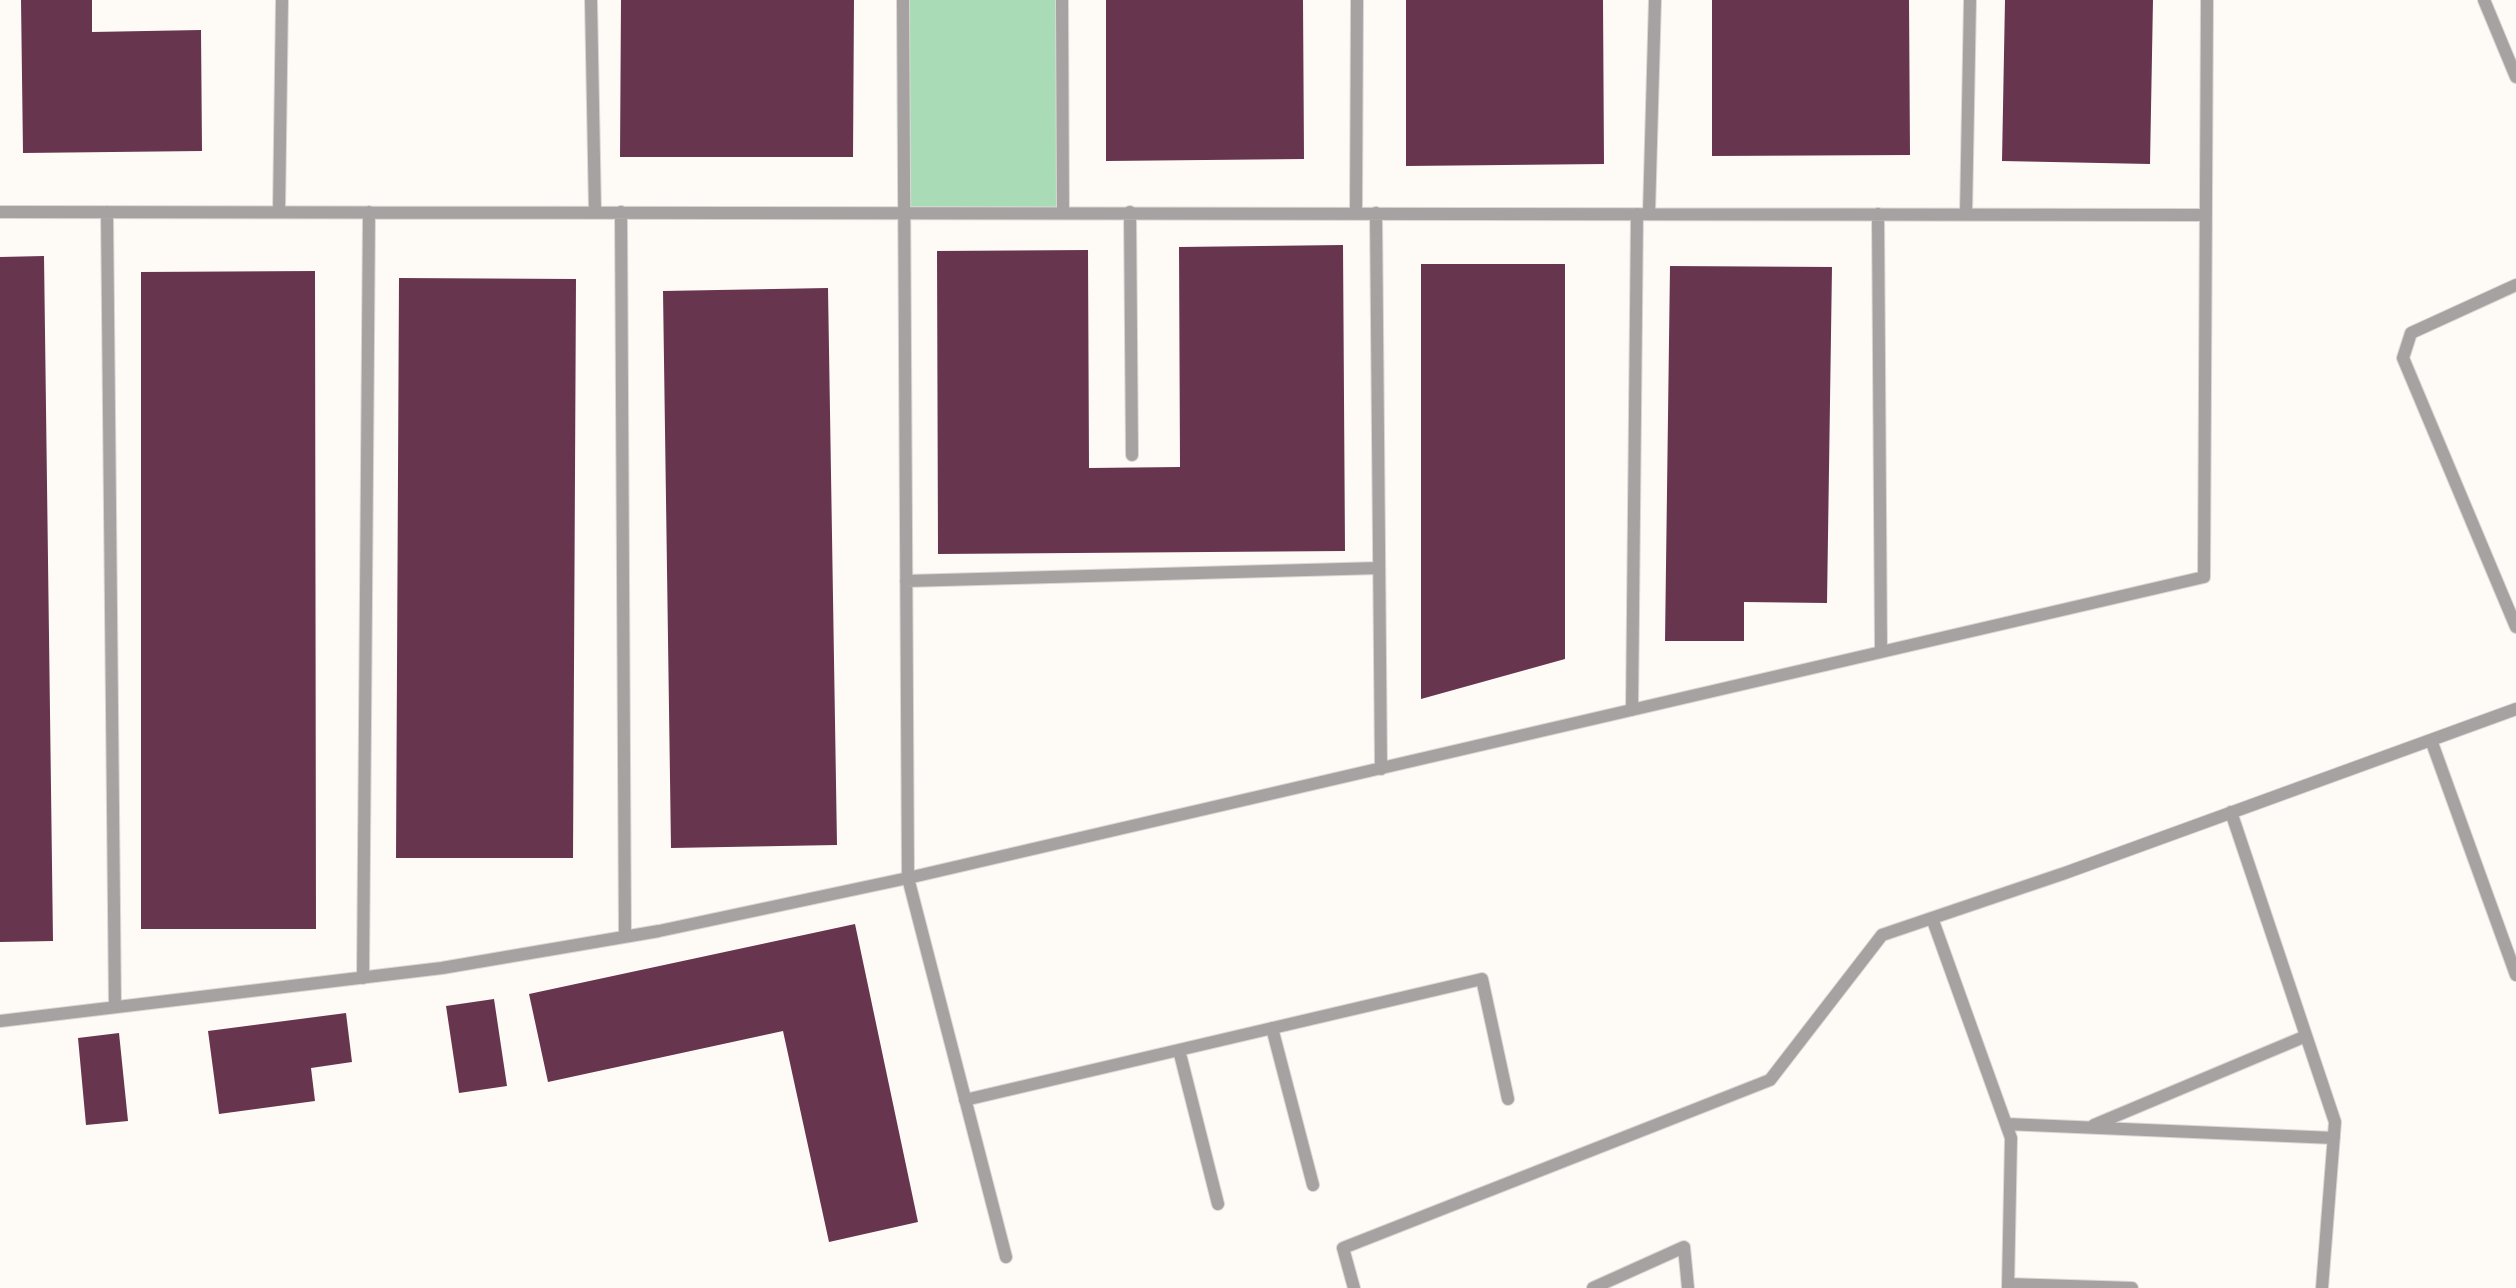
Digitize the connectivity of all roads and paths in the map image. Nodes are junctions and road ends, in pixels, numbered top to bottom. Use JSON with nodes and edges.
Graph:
{"nodes":[{"id":1,"x":282,"y":0,"type":"edge"},
{"id":2,"x":591,"y":0,"type":"edge"},
{"id":3,"x":903,"y":0,"type":"edge"},
{"id":4,"x":1062,"y":0,"type":"edge"},
{"id":5,"x":1357,"y":0,"type":"edge"},
{"id":6,"x":1655,"y":0,"type":"edge"},
{"id":7,"x":1970,"y":0,"type":"edge"},
{"id":8,"x":2207,"y":0,"type":"edge"},
{"id":9,"x":2484,"y":0,"type":"edge"},
{"id":10,"x":2516,"y":77,"type":"edge"},
{"id":11,"x":595,"y":211,"type":"junction"},
{"id":12,"x":0,"y":212,"type":"edge"},
{"id":13,"x":107,"y":212,"type":"junction"},
{"id":14,"x":279,"y":212,"type":"junction"},
{"id":15,"x":368,"y":212,"type":"junction"},
{"id":16,"x":621,"y":212,"type":"junction"},
{"id":17,"x":903,"y":212,"type":"junction"},
{"id":18,"x":1064,"y":212,"type":"junction"},
{"id":19,"x":1130,"y":212,"type":"junction"},
{"id":20,"x":1356,"y":212,"type":"junction"},
{"id":21,"x":1376,"y":213,"type":"junction"},
{"id":22,"x":1643,"y":213,"type":"junction"},
{"id":23,"x":1878,"y":214,"type":"junction"},
{"id":24,"x":1966,"y":214,"type":"junction"},
{"id":25,"x":2206,"y":215,"type":"junction"},
{"id":26,"x":2516,"y":285,"type":"edge"},
{"id":27,"x":1132,"y":455,"type":"dead end"},
{"id":28,"x":1379,"y":568,"type":"junction"},
{"id":29,"x":906,"y":581,"type":"junction"},
{"id":30,"x":2516,"y":627,"type":"edge"},
{"id":31,"x":1882,"y":652,"type":"junction"},
{"id":32,"x":2516,"y":709,"type":"edge"},
{"id":33,"x":1632,"y":710,"type":"junction"},
{"id":34,"x":2431,"y":740,"type":"junction"},
{"id":35,"x":1381,"y":769,"type":"junction"},
{"id":36,"x":2231,"y":812,"type":"junction"},
{"id":37,"x":908,"y":878,"type":"junction"},
{"id":38,"x":1932,"y":918,"type":"junction"},
{"id":39,"x":625,"y":937,"type":"junction"},
{"id":40,"x":2516,"y":975,"type":"edge"},
{"id":41,"x":364,"y":978,"type":"junction"},
{"id":42,"x":115,"y":1007,"type":"junction"},
{"id":43,"x":0,"y":1021,"type":"edge"},
{"id":44,"x":1272,"y":1028,"type":"junction"},
{"id":45,"x":2306,"y":1036,"type":"junction"},
{"id":46,"x":1179,"y":1050,"type":"junction"},
{"id":47,"x":1508,"y":1099,"type":"dead end"},
{"id":48,"x":965,"y":1100,"type":"junction"},
{"id":49,"x":2006,"y":1124,"type":"junction"},
{"id":50,"x":2090,"y":1127,"type":"junction"},
{"id":51,"x":2334,"y":1138,"type":"junction"},
{"id":52,"x":1313,"y":1185,"type":"dead end"},
{"id":53,"x":1218,"y":1204,"type":"dead end"},
{"id":54,"x":1006,"y":1257,"type":"dead end"},
{"id":55,"x":2008,"y":1286,"type":"edge"},
{"id":56,"x":1354,"y":1288,"type":"edge"},
{"id":57,"x":1593,"y":1288,"type":"edge"},
{"id":58,"x":1688,"y":1288,"type":"edge"},
{"id":59,"x":2132,"y":1288,"type":"edge"},
{"id":60,"x":2322,"y":1288,"type":"edge"}],
"edges":[{"from":1,"to":14,"type":"street"},
{"from":2,"to":11,"type":"street"},
{"from":3,"to":17,"type":"street"},
{"from":4,"to":18,"type":"street"},
{"from":5,"to":20,"type":"street"},
{"from":6,"to":22,"type":"street"},
{"from":7,"to":24,"type":"street"},
{"from":8,"to":25,"type":"street"},
{"from":9,"to":10,"type":"street"},
{"from":11,"to":15,"type":"street"},
{"from":11,"to":16,"type":"street"},
{"from":12,"to":13,"type":"street"},
{"from":13,"to":14,"type":"street"},
{"from":13,"to":42,"type":"street"},
{"from":14,"to":15,"type":"street"},
{"from":15,"to":41,"type":"street"},
{"from":16,"to":17,"type":"street"},
{"from":16,"to":39,"type":"street"},
{"from":17,"to":18,"type":"street"},
{"from":17,"to":29,"type":"street"},
{"from":18,"to":19,"type":"street"},
{"from":19,"to":20,"type":"street"},
{"from":19,"to":27,"type":"street"},
{"from":20,"to":21,"type":"street"},
{"from":21,"to":22,"type":"street"},
{"from":21,"to":28,"type":"street"},
{"from":22,"to":23,"type":"street"},
{"from":22,"to":33,"type":"street"},
{"from":23,"to":24,"type":"street"},
{"from":23,"to":31,"type":"street"},
{"from":24,"to":25,"type":"street"},
{"from":25,"to":31,"type":"street"},
{"from":26,"to":30,"type":"street"},
{"from":28,"to":29,"type":"street"},
{"from":28,"to":35,"type":"street"},
{"from":29,"to":37,"type":"street"},
{"from":31,"to":33,"type":"street"},
{"from":32,"to":34,"type":"street"},
{"from":33,"to":35,"type":"street"},
{"from":34,"to":36,"type":"street"},
{"from":34,"to":40,"type":"street"},
{"from":35,"to":37,"type":"street"},
{"from":36,"to":38,"type":"street"},
{"from":36,"to":45,"type":"street"},
{"from":37,"to":39,"type":"street"},
{"from":37,"to":48,"type":"street"},
{"from":38,"to":49,"type":"street"},
{"from":38,"to":56,"type":"street"},
{"from":39,"to":41,"type":"street"},
{"from":41,"to":42,"type":"street"},
{"from":42,"to":43,"type":"street"},
{"from":44,"to":46,"type":"street"},
{"from":44,"to":47,"type":"street"},
{"from":44,"to":52,"type":"street"},
{"from":45,"to":50,"type":"street"},
{"from":45,"to":51,"type":"street"},
{"from":46,"to":48,"type":"street"},
{"from":46,"to":53,"type":"street"},
{"from":48,"to":54,"type":"street"},
{"from":49,"to":50,"type":"street"},
{"from":49,"to":55,"type":"street"},
{"from":50,"to":51,"type":"street"},
{"from":51,"to":60,"type":"street"},
{"from":55,"to":59,"type":"street"},
{"from":57,"to":58,"type":"street"}]}
